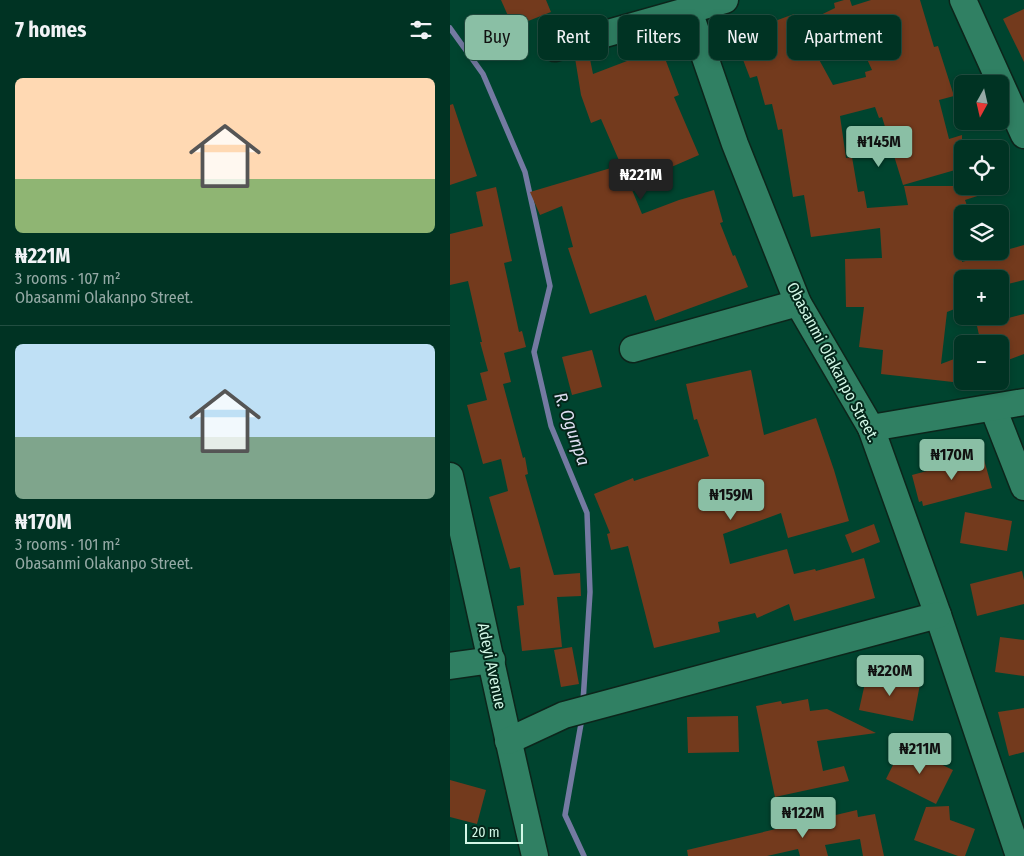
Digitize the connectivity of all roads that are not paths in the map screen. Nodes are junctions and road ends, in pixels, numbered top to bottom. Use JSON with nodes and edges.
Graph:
{"nodes":[{"id":1,"x":725,"y":0,"type":"edge"},
{"id":2,"x":964,"y":0,"type":"edge"},
{"id":3,"x":689,"y":11,"type":"junction"},
{"id":4,"x":608,"y":33,"type":"edge"},
{"id":5,"x":1024,"y":135,"type":"edge"},
{"id":6,"x":798,"y":303,"type":"junction"},
{"id":7,"x":633,"y":349,"type":"dead end"},
{"id":8,"x":1024,"y":402,"type":"edge"},
{"id":9,"x":993,"y":408,"type":"junction"},
{"id":10,"x":871,"y":428,"type":"junction"},
{"id":11,"x":450,"y":476,"type":"edge"},
{"id":12,"x":1024,"y":487,"type":"edge"},
{"id":13,"x":938,"y":615,"type":"junction"},
{"id":14,"x":492,"y":660,"type":"junction"},
{"id":15,"x":450,"y":666,"type":"edge"},
{"id":16,"x":508,"y":741,"type":"junction"},
{"id":17,"x":535,"y":856,"type":"edge"},
{"id":18,"x":1019,"y":856,"type":"edge"}],
"edges":[{"from":1,"to":3,"type":"street"},
{"from":2,"to":5,"type":"street"},
{"from":3,"to":4,"type":"street"},
{"from":3,"to":6,"type":"street","name":"Obasanmi Olakanpo Street."},
{"from":6,"to":7,"type":"street"},
{"from":6,"to":10,"type":"street","name":"Obasanmi Olakanpo Street."},
{"from":8,"to":9,"type":"street"},
{"from":9,"to":10,"type":"street"},
{"from":9,"to":12,"type":"street"},
{"from":10,"to":13,"type":"street","name":"Obasanmi Olakanpo Street."},
{"from":11,"to":14,"type":"street","name":"Adeyi Avenue"},
{"from":13,"to":16,"type":"street"},
{"from":13,"to":18,"type":"street","name":"Obasanmi Olakanpo Street."},
{"from":14,"to":15,"type":"street"},
{"from":14,"to":16,"type":"street","name":"Adeyi Avenue"},
{"from":16,"to":17,"type":"street","name":"Adeyi Avenue"}]}
